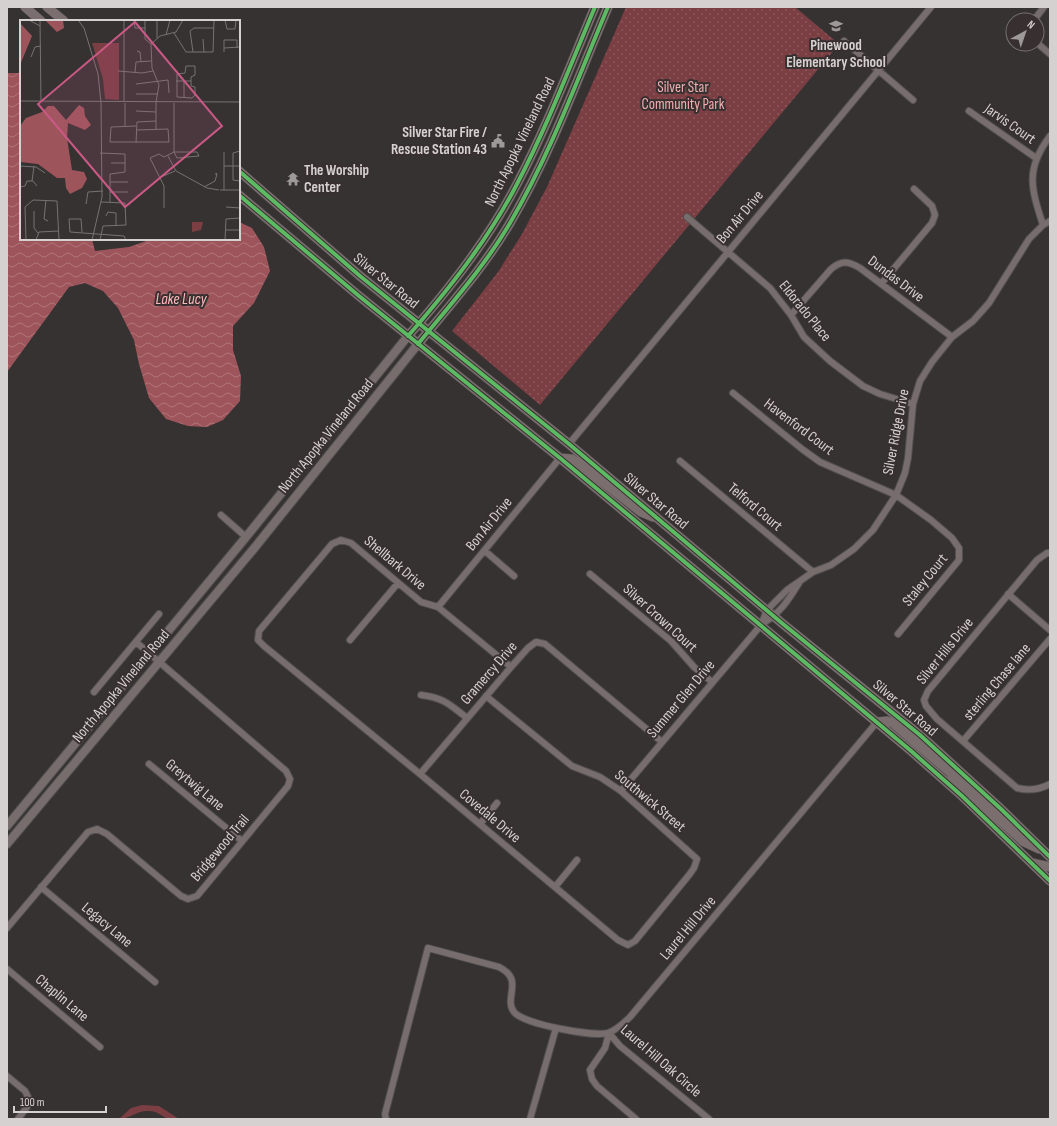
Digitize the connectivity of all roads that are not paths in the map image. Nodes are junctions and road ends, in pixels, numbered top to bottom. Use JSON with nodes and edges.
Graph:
{"nodes":[{"id":1,"x":26,"y":7,"type":"edge"},
{"id":2,"x":47,"y":7,"type":"edge"},
{"id":3,"x":595,"y":7,"type":"edge"},
{"id":4,"x":608,"y":7,"type":"edge"},
{"id":5,"x":931,"y":7,"type":"edge"},
{"id":6,"x":40,"y":20,"type":"edge"},
{"id":7,"x":63,"y":20,"type":"edge"},
{"id":8,"x":844,"y":41,"type":"dead end"},
{"id":9,"x":878,"y":70,"type":"junction"},
{"id":10,"x":913,"y":100,"type":"dead end"},
{"id":11,"x":969,"y":111,"type":"dead end"},
{"id":12,"x":1050,"y":136,"type":"edge"},
{"id":13,"x":1036,"y":158,"type":"junction"},
{"id":14,"x":240,"y":172,"type":"edge"},
{"id":15,"x":914,"y":189,"type":"dead end"},
{"id":16,"x":240,"y":196,"type":"edge"},
{"id":17,"x":687,"y":217,"type":"dead end"},
{"id":18,"x":1050,"y":220,"type":"edge"},
{"id":19,"x":1043,"y":225,"type":"junction"},
{"id":20,"x":727,"y":252,"type":"junction"},
{"id":21,"x":881,"y":284,"type":"junction"},
{"id":22,"x":791,"y":315,"type":"junction"},
{"id":23,"x":418,"y":323,"type":"junction"},
{"id":24,"x":428,"y":331,"type":"junction"},
{"id":25,"x":408,"y":336,"type":"junction"},
{"id":26,"x":952,"y":337,"type":"junction"},
{"id":27,"x":418,"y":344,"type":"junction"},
{"id":28,"x":733,"y":394,"type":"dead end"},
{"id":29,"x":913,"y":404,"type":"junction"},
{"id":30,"x":569,"y":444,"type":"junction"},
{"id":31,"x":560,"y":458,"type":"junction"},
{"id":32,"x":680,"y":461,"type":"dead end"},
{"id":33,"x":896,"y":495,"type":"junction"},
{"id":34,"x":221,"y":515,"type":"dead end"},
{"id":35,"x":660,"y":520,"type":"junction"},
{"id":36,"x":246,"y":537,"type":"junction"},
{"id":37,"x":484,"y":551,"type":"junction"},
{"id":38,"x":1050,"y":553,"type":"edge"},
{"id":39,"x":813,"y":572,"type":"junction"},
{"id":40,"x":590,"y":574,"type":"dead end"},
{"id":41,"x":514,"y":576,"type":"dead end"},
{"id":42,"x":801,"y":580,"type":"junction"},
{"id":43,"x":398,"y":583,"type":"junction"},
{"id":44,"x":1008,"y":594,"type":"junction"},
{"id":45,"x":438,"y":606,"type":"junction"},
{"id":46,"x":771,"y":613,"type":"junction"},
{"id":47,"x":159,"y":614,"type":"dead end"},
{"id":48,"x":761,"y":624,"type":"junction"},
{"id":49,"x":1050,"y":630,"type":"edge"},
{"id":50,"x":259,"y":631,"type":"joint"},
{"id":51,"x":898,"y":634,"type":"dead end"},
{"id":52,"x":1050,"y":639,"type":"edge"},
{"id":53,"x":350,"y":640,"type":"dead end"},
{"id":54,"x":136,"y":642,"type":"junction"},
{"id":55,"x":149,"y":654,"type":"junction"},
{"id":56,"x":159,"y":662,"type":"junction"},
{"id":57,"x":511,"y":666,"type":"junction"},
{"id":58,"x":712,"y":682,"type":"junction"},
{"id":59,"x":94,"y":692,"type":"dead end"},
{"id":60,"x":421,"y":695,"type":"dead end"},
{"id":61,"x":486,"y":696,"type":"junction"},
{"id":62,"x":467,"y":718,"type":"junction"},
{"id":63,"x":877,"y":722,"type":"junction"},
{"id":64,"x":964,"y":741,"type":"junction"},
{"id":65,"x":662,"y":742,"type":"junction"},
{"id":66,"x":149,"y":764,"type":"dead end"},
{"id":67,"x":420,"y":774,"type":"junction"},
{"id":68,"x":943,"y":779,"type":"junction"},
{"id":69,"x":969,"y":779,"type":"junction"},
{"id":70,"x":1050,"y":784,"type":"edge"},
{"id":71,"x":621,"y":791,"type":"junction"},
{"id":72,"x":497,"y":803,"type":"dead end"},
{"id":73,"x":480,"y":824,"type":"junction"},
{"id":74,"x":7,"y":826,"type":"edge"},
{"id":75,"x":242,"y":841,"type":"junction"},
{"id":76,"x":7,"y":844,"type":"edge"},
{"id":77,"x":1047,"y":854,"type":"edge"},
{"id":78,"x":697,"y":859,"type":"joint"},
{"id":79,"x":577,"y":860,"type":"dead end"},
{"id":80,"x":1032,"y":863,"type":"junction"},
{"id":81,"x":1050,"y":866,"type":"edge"},
{"id":82,"x":1050,"y":881,"type":"edge"},
{"id":83,"x":41,"y":887,"type":"junction"},
{"id":84,"x":555,"y":887,"type":"junction"},
{"id":85,"x":7,"y":928,"type":"edge"},
{"id":86,"x":7,"y":969,"type":"edge"},
{"id":87,"x":155,"y":982,"type":"dead end"},
{"id":88,"x":556,"y":1028,"type":"junction"},
{"id":89,"x":609,"y":1033,"type":"junction"},
{"id":90,"x":100,"y":1047,"type":"dead end"},
{"id":91,"x":7,"y":1076,"type":"edge"},
{"id":92,"x":18,"y":1119,"type":"edge"},
{"id":93,"x":386,"y":1119,"type":"edge"},
{"id":94,"x":530,"y":1119,"type":"edge"},
{"id":95,"x":636,"y":1119,"type":"edge"},
{"id":96,"x":709,"y":1119,"type":"edge"}],
"edges":[{"from":1,"to":6,"type":"main road"},
{"from":2,"to":7,"type":"main road"},
{"from":3,"to":23,"type":"main road","name":"North Apopka Vineland Road"},
{"from":4,"to":24,"type":"main road","name":"North Apopka Vineland Road"},
{"from":5,"to":9,"type":"street","name":"Bon Air Drive"},
{"from":8,"to":9,"type":"street"},
{"from":9,"to":10,"type":"street"},
{"from":9,"to":20,"type":"street","name":"Bon Air Drive"},
{"from":11,"to":13,"type":"street","name":"Jarvis Court"},
{"from":12,"to":13,"type":"street"},
{"from":13,"to":19,"type":"street"},
{"from":14,"to":23,"type":"main road","name":"Silver Star Road"},
{"from":15,"to":21,"type":"street"},
{"from":16,"to":25,"type":"main road","name":"Silver Star Road"},
{"from":17,"to":20,"type":"street","name":"Eldorado Place"},
{"from":18,"to":19,"type":"street","name":"Silver Ridge Drive"},
{"from":19,"to":26,"type":"street","name":"Silver Ridge Drive"},
{"from":20,"to":22,"type":"street","name":"Eldorado Place"},
{"from":20,"to":30,"type":"street","name":"Bon Air Drive"},
{"from":21,"to":22,"type":"street","name":"Dundas Drive"},
{"from":21,"to":26,"type":"street","name":"Dundas Drive"},
{"from":22,"to":29,"type":"street","name":"Eldorado Place"},
{"from":23,"to":24,"type":"main road","name":"Silver Star Road"},
{"from":23,"to":25,"type":"main road","name":"North Apopka Vineland Road"},
{"from":24,"to":27,"type":"main road","name":"North Apopka Vineland Road"},
{"from":24,"to":30,"type":"main road","name":"Silver Star Road"},
{"from":25,"to":27,"type":"main road","name":"Silver Star Road"},
{"from":25,"to":36,"type":"street","name":"North Apopka Vineland Road"},
{"from":26,"to":29,"type":"street","name":"Silver Ridge Drive"},
{"from":27,"to":31,"type":"main road","name":"Silver Star Road"},
{"from":27,"to":56,"type":"street","name":"North Apopka Vineland Road"},
{"from":28,"to":33,"type":"street","name":"Havenford Court"},
{"from":29,"to":33,"type":"street","name":"Silver Ridge Drive"},
{"from":30,"to":35,"type":"main road","name":"Silver Star Road"},
{"from":31,"to":35,"type":"main road"},
{"from":31,"to":37,"type":"street","name":"Bon Air Drive"},
{"from":31,"to":48,"type":"main road","name":"Silver Star Road"},
{"from":32,"to":39,"type":"street","name":"Telford Court"},
{"from":33,"to":39,"type":"street","name":"Silver Ridge Drive"},
{"from":33,"to":51,"type":"street","name":"Staley Court"},
{"from":34,"to":36,"type":"street"},
{"from":35,"to":46,"type":"main road","name":"Silver Star Road"},
{"from":36,"to":55,"type":"street","name":"North Apopka Vineland Road"},
{"from":37,"to":41,"type":"street"},
{"from":37,"to":45,"type":"street","name":"Bon Air Drive"},
{"from":38,"to":44,"type":"street","name":"Silver Hills Drive"},
{"from":39,"to":42,"type":"street","name":"Silver Ridge Drive"},
{"from":40,"to":58,"type":"street","name":"Silver Crown Court"},
{"from":42,"to":46,"type":"street","name":"Silver Ridge Drive"},
{"from":42,"to":46,"type":"street","name":"Silver Ridge Drive"},
{"from":43,"to":45,"type":"street","name":"Shellbark Drive"},
{"from":43,"to":50,"type":"street","name":"Shellbark Drive"},
{"from":43,"to":53,"type":"street"},
{"from":44,"to":49,"type":"street"},
{"from":44,"to":64,"type":"street","name":"Silver Hills Drive"},
{"from":45,"to":57,"type":"street","name":"Shellbark Drive"},
{"from":46,"to":48,"type":"street","name":"Silver Ridge Drive"},
{"from":46,"to":69,"type":"main road","name":"Silver Star Road"},
{"from":47,"to":54,"type":"street"},
{"from":48,"to":58,"type":"street","name":"Summer Glen Drive"},
{"from":48,"to":63,"type":"main road","name":"Silver Star Road"},
{"from":50,"to":67,"type":"street","name":"Covedale Drive"},
{"from":52,"to":64,"type":"street","name":"sterling Chase lane"},
{"from":54,"to":55,"type":"street","name":"Bridgewood Trail"},
{"from":54,"to":59,"type":"street"},
{"from":55,"to":56,"type":"street","name":"Bridgewood Trail"},
{"from":55,"to":74,"type":"street","name":"North Apopka Vineland Road"},
{"from":56,"to":75,"type":"street","name":"Bridgewood Trail"},
{"from":56,"to":76,"type":"street","name":"North Apopka Vineland Road"},
{"from":57,"to":61,"type":"street","name":"Gramercy Drive"},
{"from":57,"to":65,"type":"street","name":"Gramercy Drive"},
{"from":58,"to":65,"type":"street","name":"Summer Glen Drive"},
{"from":60,"to":62,"type":"street"},
{"from":61,"to":62,"type":"street","name":"Gramercy Drive"},
{"from":61,"to":71,"type":"street","name":"Southwick Street"},
{"from":62,"to":67,"type":"street","name":"Gramercy Drive"},
{"from":63,"to":68,"type":"main road","name":"Silver Star Road"},
{"from":63,"to":69,"type":"main road"},
{"from":63,"to":89,"type":"street","name":"Laurel Hill Drive"},
{"from":64,"to":70,"type":"street","name":"Silver Hills Drive"},
{"from":65,"to":71,"type":"street","name":"Summer Glen Drive"},
{"from":66,"to":75,"type":"street","name":"Greytwig Lane"},
{"from":67,"to":73,"type":"street","name":"Covedale Drive"},
{"from":68,"to":77,"type":"main road"},
{"from":68,"to":80,"type":"main road","name":"Silver Star Road"},
{"from":69,"to":77,"type":"main road","name":"Silver Star Road"},
{"from":71,"to":78,"type":"street","name":"Southwick Street"},
{"from":72,"to":73,"type":"street"},
{"from":73,"to":84,"type":"street","name":"Covedale Drive"},
{"from":75,"to":83,"type":"street","name":"Bridgewood Trail"},
{"from":78,"to":84,"type":"street","name":"Covedale Drive"},
{"from":79,"to":84,"type":"street"},
{"from":80,"to":81,"type":"main road"},
{"from":80,"to":82,"type":"main road","name":"Silver Star Road"},
{"from":83,"to":85,"type":"street","name":"Bridgewood Trail"},
{"from":83,"to":87,"type":"street","name":"Legacy Lane"},
{"from":86,"to":90,"type":"street","name":"Chaplin Lane"},
{"from":88,"to":89,"type":"street"},
{"from":88,"to":93,"type":"street"},
{"from":88,"to":94,"type":"street"},
{"from":89,"to":95,"type":"street","name":"Laurel Hill Oak Circle"},
{"from":89,"to":96,"type":"street","name":"Laurel Hill Oak Circle"},
{"from":91,"to":92,"type":"street"}]}
